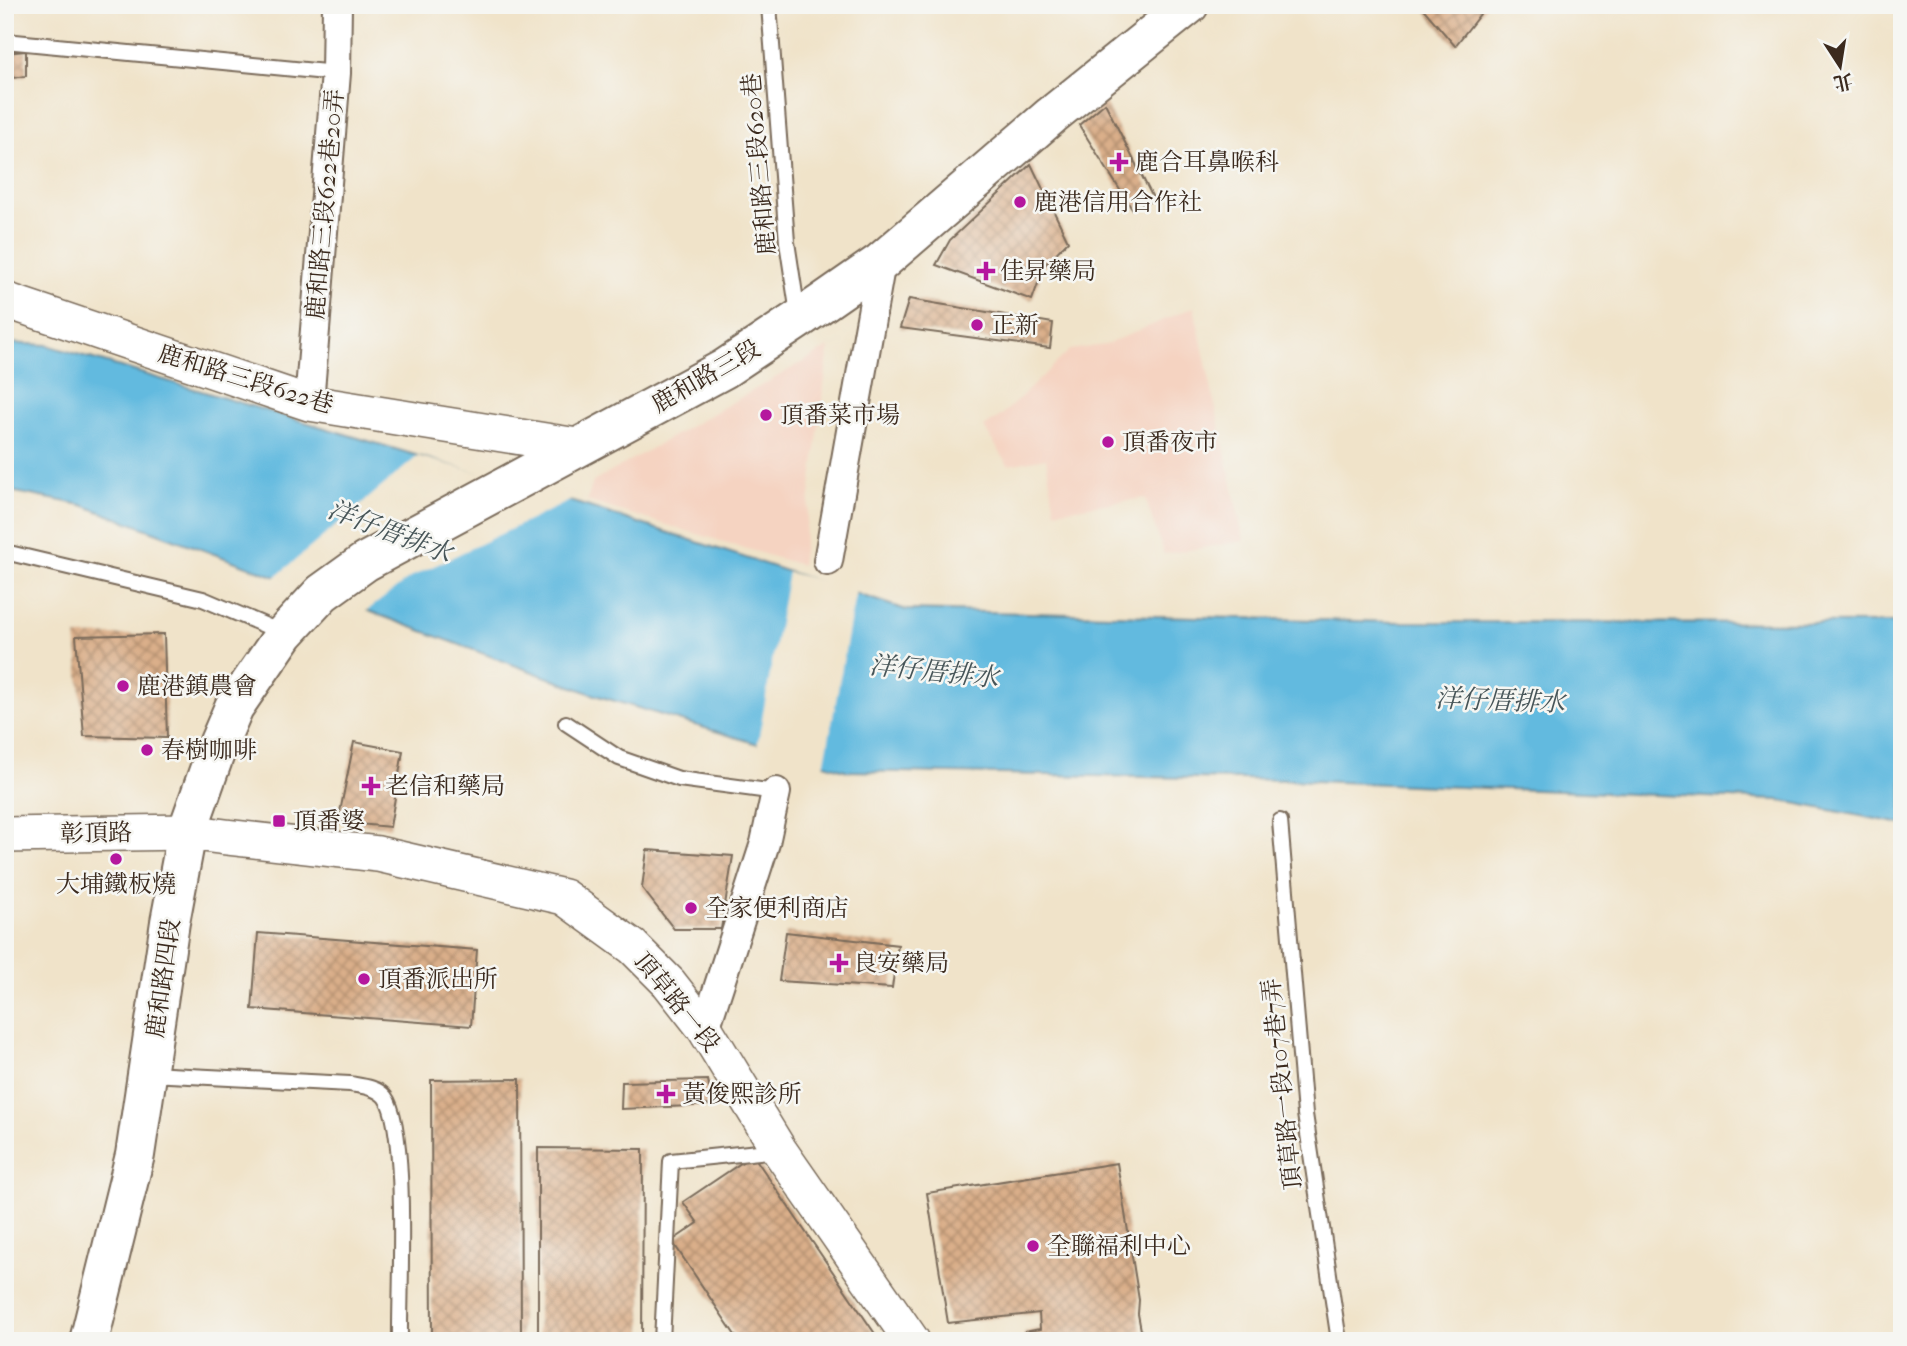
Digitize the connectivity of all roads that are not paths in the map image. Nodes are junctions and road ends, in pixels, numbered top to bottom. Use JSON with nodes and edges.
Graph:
{"nodes":[{"id":1,"x":337,"y":5,"type":"edge"},
{"id":2,"x":769,"y":5,"type":"edge"},
{"id":3,"x":1189,"y":5,"type":"edge"},
{"id":4,"x":5,"y":41,"type":"edge"},
{"id":5,"x":336,"y":74,"type":"junction"},
{"id":6,"x":881,"y":262,"type":"junction"},
{"id":7,"x":5,"y":300,"type":"edge"},
{"id":8,"x":799,"y":319,"type":"junction"},
{"id":9,"x":309,"y":404,"type":"junction"},
{"id":10,"x":577,"y":446,"type":"junction"},
{"id":11,"x":5,"y":552,"type":"edge"},
{"id":12,"x":828,"y":561,"type":"dead end"},
{"id":13,"x":285,"y":634,"type":"junction"},
{"id":14,"x":566,"y":723,"type":"dead end"},
{"id":15,"x":776,"y":792,"type":"joint"},
{"id":16,"x":1280,"y":821,"type":"dead end"},
{"id":17,"x":187,"y":832,"type":"junction"},
{"id":18,"x":5,"y":835,"type":"edge"},
{"id":19,"x":705,"y":1029,"type":"junction"},
{"id":20,"x":149,"y":1074,"type":"junction"},
{"id":21,"x":779,"y":1150,"type":"junction"},
{"id":22,"x":89,"y":1341,"type":"edge"},
{"id":23,"x":400,"y":1341,"type":"edge"},
{"id":24,"x":662,"y":1341,"type":"edge"},
{"id":25,"x":912,"y":1341,"type":"edge"},
{"id":26,"x":1339,"y":1341,"type":"edge"}],
"edges":[{"from":1,"to":5,"type":"street","name":"鹿和路三段622巷20弄"},
{"from":2,"to":8,"type":"lane","name":"鹿和路三段620巷"},
{"from":3,"to":6,"type":"main road","name":"鹿和路三段"},
{"from":4,"to":5,"type":"lane"},
{"from":5,"to":9,"type":"street","name":"鹿和路三段622巷20弄"},
{"from":6,"to":8,"type":"main road","name":"鹿和路三段"},
{"from":6,"to":12,"type":"street"},
{"from":7,"to":9,"type":"street","name":"鹿和路三段622巷"},
{"from":8,"to":10,"type":"main road","name":"鹿和路三段"},
{"from":9,"to":10,"type":"street","name":"鹿和路三段622巷"},
{"from":10,"to":13,"type":"main road","name":"鹿和路三段"},
{"from":11,"to":13,"type":"lane"},
{"from":13,"to":17,"type":"main road","name":"鹿和路四段"},
{"from":14,"to":15,"type":"lane"},
{"from":15,"to":19,"type":"street"},
{"from":16,"to":26,"type":"lane","name":"頂草路一段107巷7弄"},
{"from":17,"to":18,"type":"street","name":"彰頂路"},
{"from":17,"to":19,"type":"street","name":"頂草路一段"},
{"from":17,"to":20,"type":"main road","name":"鹿和路四段"},
{"from":19,"to":21,"type":"street","name":"頂草路一段"},
{"from":20,"to":22,"type":"main road","name":"鹿和路四段"},
{"from":20,"to":23,"type":"lane"},
{"from":21,"to":24,"type":"lane"},
{"from":21,"to":25,"type":"street","name":"頂草路一段"}]}
